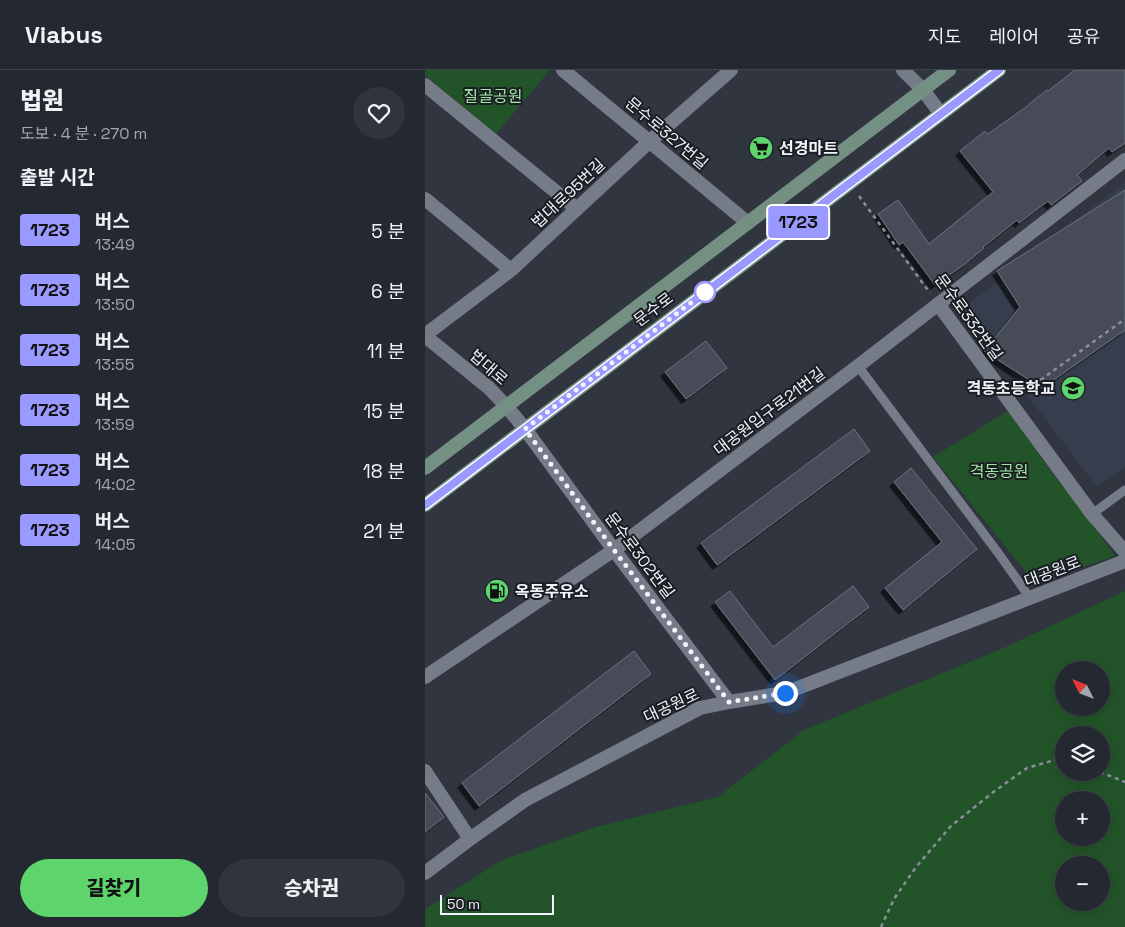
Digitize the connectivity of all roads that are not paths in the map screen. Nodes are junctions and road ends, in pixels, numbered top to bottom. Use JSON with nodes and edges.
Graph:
{"nodes":[{"id":1,"x":563,"y":70,"type":"edge"},
{"id":2,"x":731,"y":70,"type":"edge"},
{"id":3,"x":903,"y":70,"type":"edge"},
{"id":4,"x":949,"y":70,"type":"edge"},
{"id":5,"x":999,"y":70,"type":"edge"},
{"id":6,"x":425,"y":85,"type":"edge"},
{"id":7,"x":923,"y":90,"type":"junction"},
{"id":8,"x":941,"y":114,"type":"junction"},
{"id":9,"x":650,"y":141,"type":"junction"},
{"id":10,"x":1125,"y":160,"type":"edge"},
{"id":11,"x":425,"y":199,"type":"edge"},
{"id":12,"x":577,"y":209,"type":"junction"},
{"id":13,"x":748,"y":223,"type":"junction"},
{"id":14,"x":511,"y":270,"type":"junction"},
{"id":15,"x":938,"y":304,"type":"junction"},
{"id":16,"x":425,"y":336,"type":"edge"},
{"id":17,"x":858,"y":366,"type":"junction"},
{"id":18,"x":507,"y":406,"type":"junction"},
{"id":19,"x":525,"y":429,"type":"junction"},
{"id":20,"x":425,"y":468,"type":"edge"},
{"id":21,"x":1125,"y":490,"type":"edge"},
{"id":22,"x":425,"y":505,"type":"edge"},
{"id":23,"x":1091,"y":514,"type":"junction"},
{"id":24,"x":614,"y":550,"type":"junction"},
{"id":25,"x":1125,"y":552,"type":"edge"},
{"id":26,"x":1125,"y":561,"type":"edge"},
{"id":27,"x":1031,"y":598,"type":"junction"},
{"id":28,"x":425,"y":677,"type":"edge"},
{"id":29,"x":729,"y":702,"type":"junction"},
{"id":30,"x":425,"y":771,"type":"edge"},
{"id":31,"x":470,"y":839,"type":"junction"},
{"id":32,"x":425,"y":873,"type":"edge"}],
"edges":[{"from":1,"to":9,"type":"street","name":"문수로327번길"},
{"from":2,"to":9,"type":"street","name":"법대로95번길"},
{"from":3,"to":7,"type":"street"},
{"from":4,"to":7,"type":"main road","name":"문수로"},
{"from":5,"to":8,"type":"main road","name":"문수로"},
{"from":6,"to":12,"type":"street"},
{"from":7,"to":8,"type":"street"},
{"from":7,"to":13,"type":"main road","name":"문수로"},
{"from":8,"to":19,"type":"main road","name":"문수로"},
{"from":9,"to":12,"type":"street","name":"법대로95번길"},
{"from":9,"to":13,"type":"street","name":"문수로327번길"},
{"from":10,"to":15,"type":"street","name":"대공원입구로21번길"},
{"from":11,"to":14,"type":"street"},
{"from":12,"to":14,"type":"street","name":"법대로95번길"},
{"from":13,"to":18,"type":"main road","name":"문수로"},
{"from":14,"to":16,"type":"street","name":"법대로95번길"},
{"from":15,"to":17,"type":"street","name":"대공원입구로21번길"},
{"from":15,"to":23,"type":"street","name":"문수로332번길"},
{"from":16,"to":18,"type":"street","name":"법대로"},
{"from":17,"to":24,"type":"street","name":"대공원입구로21번길"},
{"from":17,"to":27,"type":"lane"},
{"from":18,"to":19,"type":"street","name":"법대로"},
{"from":18,"to":20,"type":"main road","name":"문수로"},
{"from":19,"to":22,"type":"main road","name":"문수로"},
{"from":19,"to":24,"type":"street","name":"문수로302번길"},
{"from":21,"to":23,"type":"lane"},
{"from":23,"to":25,"type":"street","name":"문수로332번길"},
{"from":24,"to":28,"type":"street","name":"대공원입구로21번길"},
{"from":24,"to":29,"type":"street","name":"문수로302번길"},
{"from":26,"to":27,"type":"street","name":"대공원로"},
{"from":27,"to":29,"type":"street","name":"대공원로"},
{"from":29,"to":31,"type":"street","name":"대공원로"},
{"from":30,"to":31,"type":"street"},
{"from":31,"to":32,"type":"street","name":"대공원로"}]}
